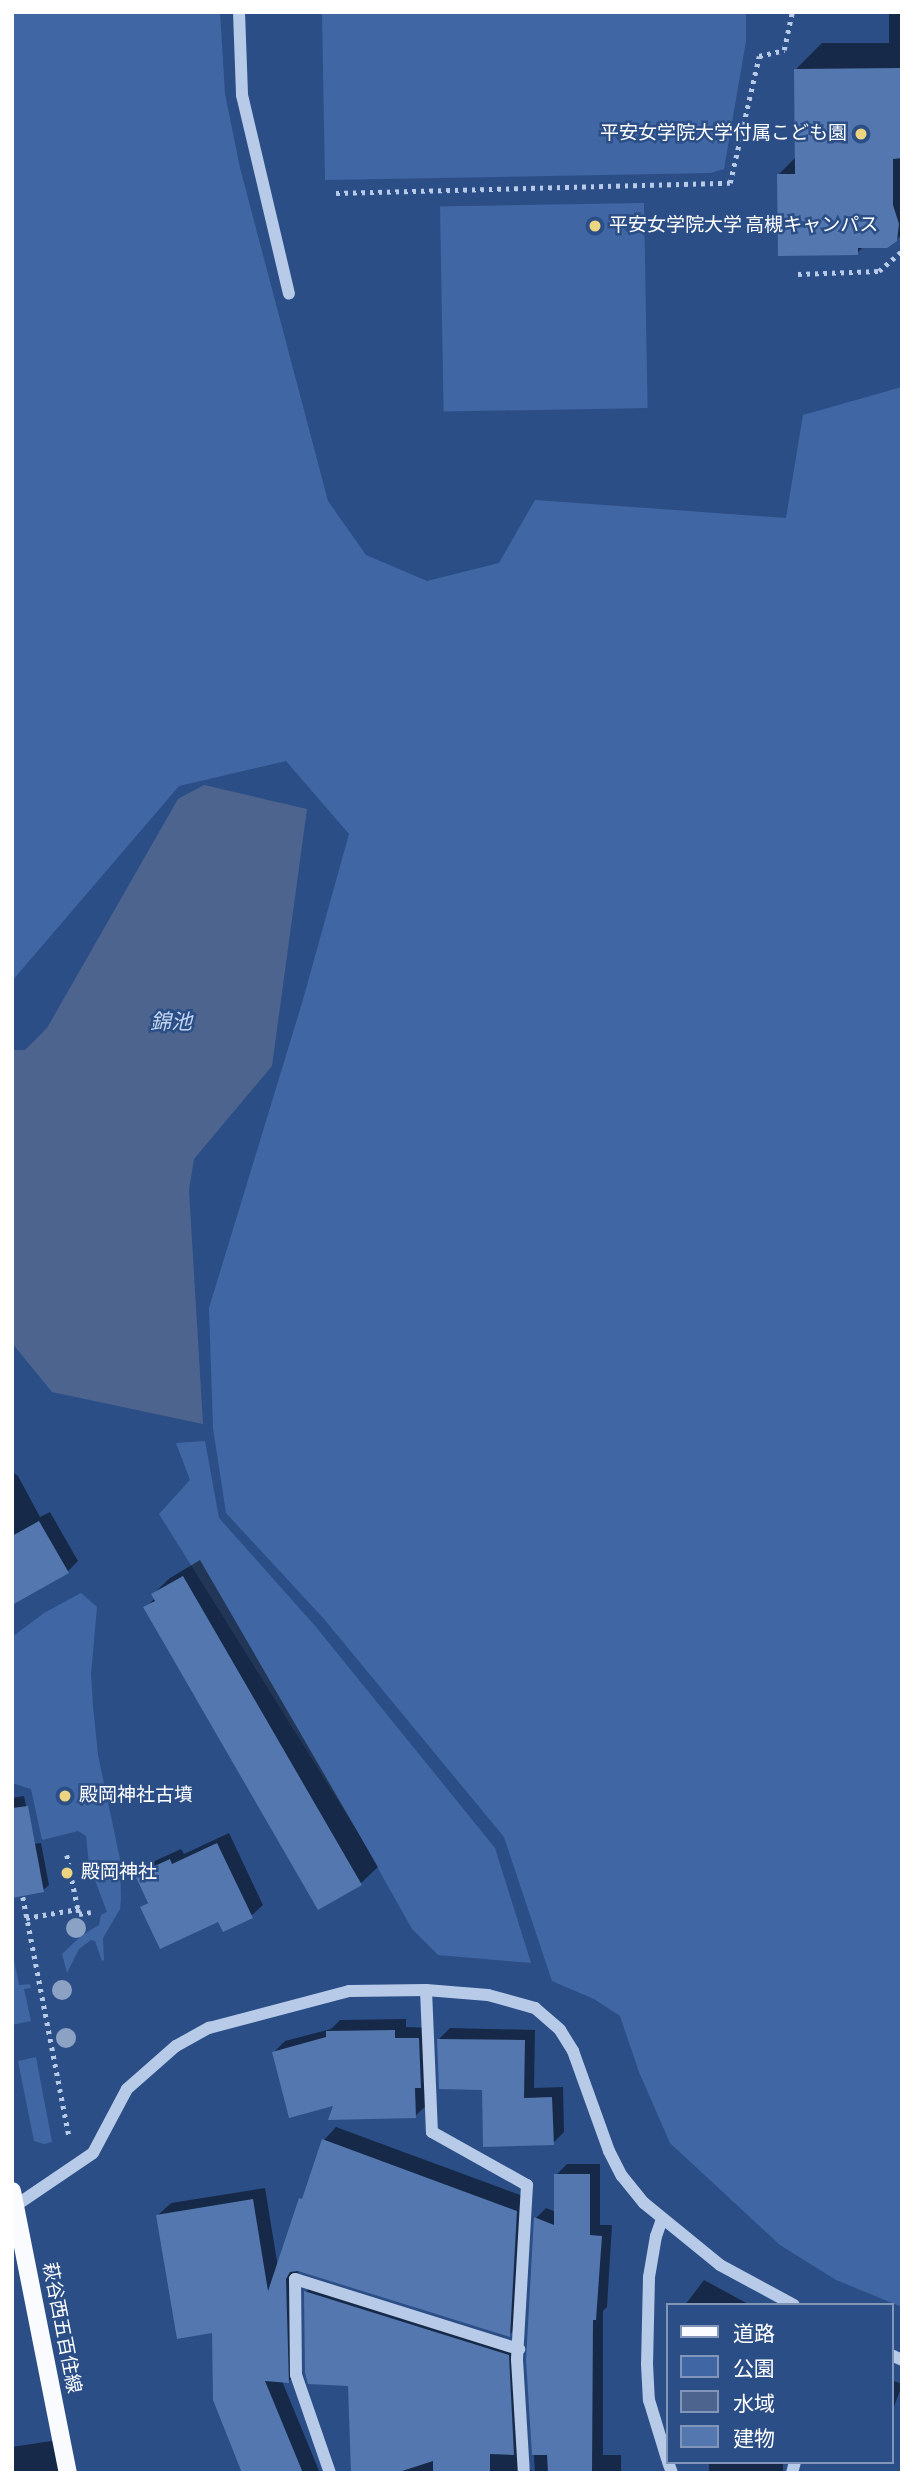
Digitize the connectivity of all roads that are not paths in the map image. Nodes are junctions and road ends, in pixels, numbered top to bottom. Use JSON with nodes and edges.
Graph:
{"nodes":[{"id":1,"x":240,"y":12,"type":"edge"},
{"id":2,"x":289,"y":294,"type":"dead end"},
{"id":3,"x":426,"y":1990,"type":"junction"},
{"id":4,"x":14,"y":2198,"type":"edge"},
{"id":5,"x":662,"y":2219,"type":"junction"},
{"id":6,"x":790,"y":2303,"type":"edge"},
{"id":7,"x":519,"y":2348,"type":"junction"},
{"id":8,"x":666,"y":2455,"type":"edge"},
{"id":9,"x":68,"y":2473,"type":"edge"},
{"id":10,"x":330,"y":2473,"type":"edge"},
{"id":11,"x":524,"y":2473,"type":"edge"}],
"edges":[{"from":1,"to":2,"type":"street"},
{"from":3,"to":4,"type":"street"},
{"from":3,"to":5,"type":"street"},
{"from":3,"to":7,"type":"street"},
{"from":4,"to":9,"type":"main road","name":"萩谷西五百住線"},
{"from":5,"to":6,"type":"street"},
{"from":5,"to":8,"type":"street"},
{"from":7,"to":10,"type":"street"},
{"from":7,"to":11,"type":"street"}]}
